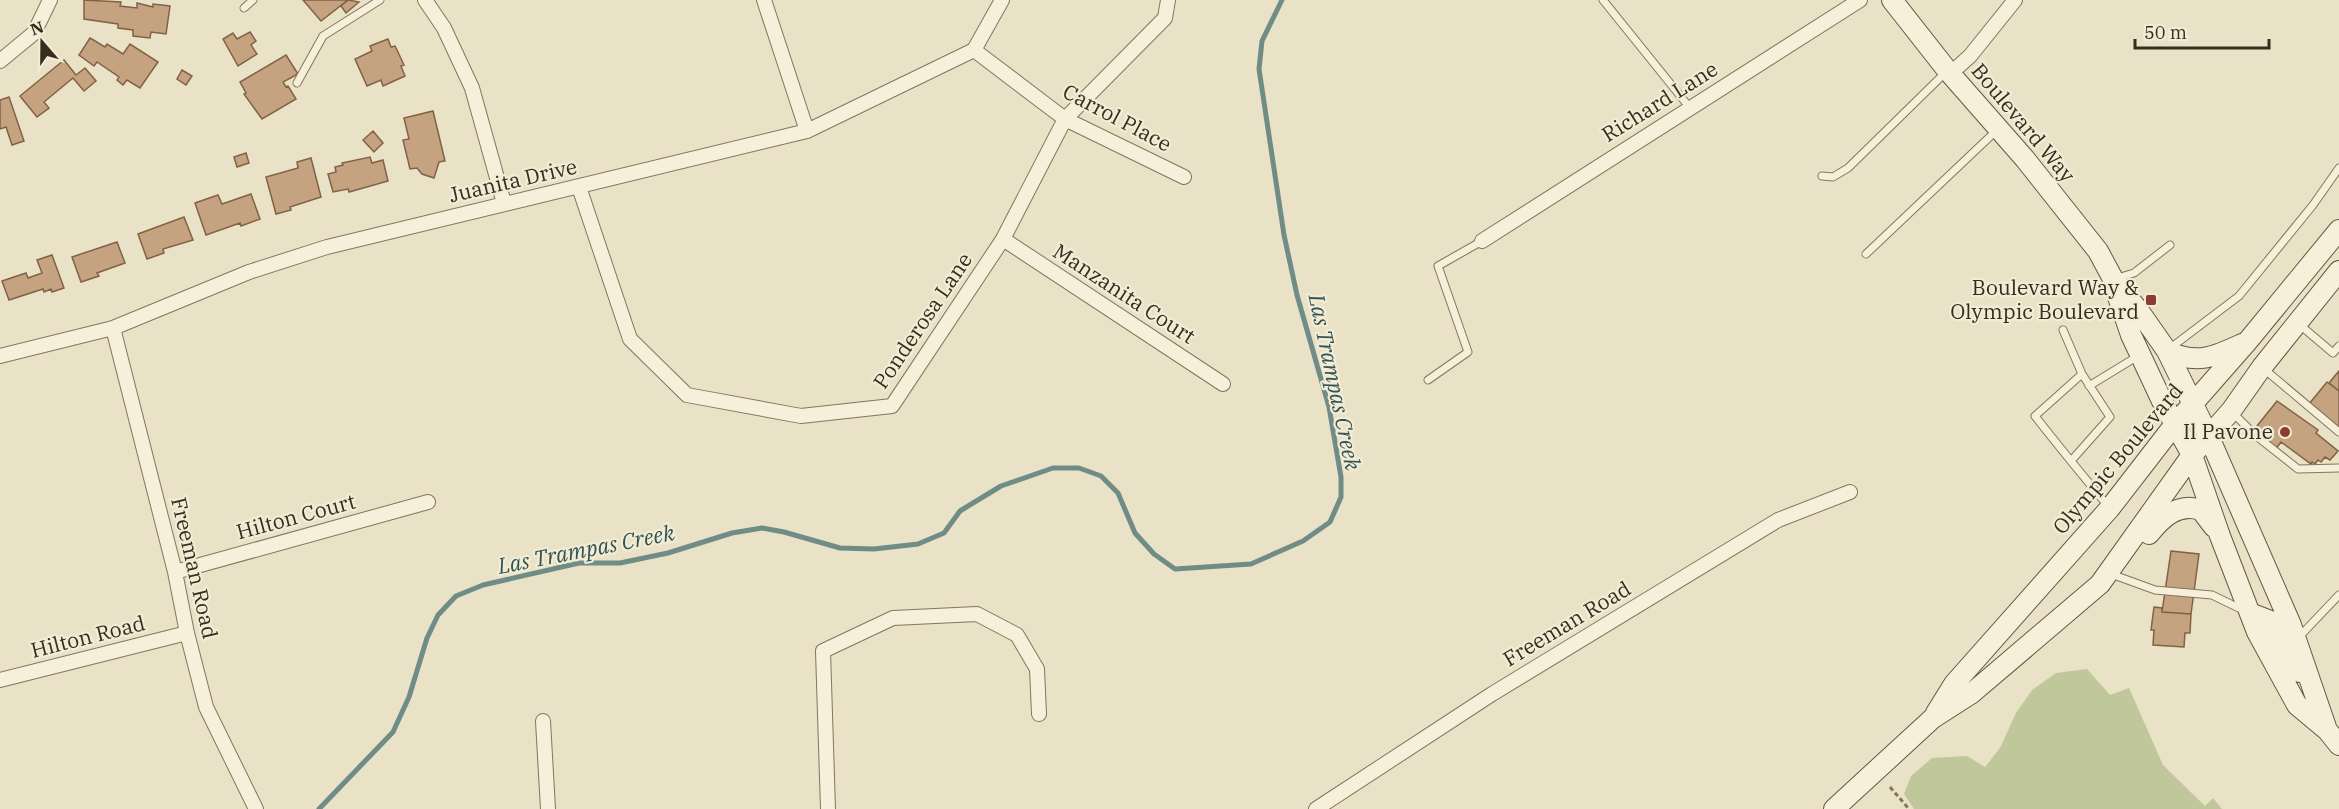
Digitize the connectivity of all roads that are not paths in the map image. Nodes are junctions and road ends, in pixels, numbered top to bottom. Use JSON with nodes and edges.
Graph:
{"nodes":[{"id":1,"x":50,"y":0,"type":"edge"},
{"id":2,"x":253,"y":0,"type":"edge"},
{"id":3,"x":380,"y":0,"type":"edge"},
{"id":4,"x":425,"y":0,"type":"edge"},
{"id":5,"x":764,"y":0,"type":"edge"},
{"id":6,"x":1002,"y":0,"type":"edge"},
{"id":7,"x":1168,"y":0,"type":"edge"},
{"id":8,"x":1603,"y":0,"type":"edge"},
{"id":9,"x":1860,"y":0,"type":"edge"},
{"id":10,"x":1892,"y":0,"type":"edge"},
{"id":11,"x":2015,"y":0,"type":"edge"},
{"id":12,"x":244,"y":8,"type":"dead end"},
{"id":13,"x":974,"y":50,"type":"junction"},
{"id":14,"x":0,"y":61,"type":"edge"},
{"id":15,"x":1949,"y":72,"type":"junction"},
{"id":16,"x":297,"y":83,"type":"dead end"},
{"id":17,"x":1690,"y":108,"type":"junction"},
{"id":18,"x":1065,"y":119,"type":"junction"},
{"id":19,"x":1998,"y":129,"type":"junction"},
{"id":20,"x":807,"y":131,"type":"junction"},
{"id":21,"x":2339,"y":168,"type":"edge"},
{"id":22,"x":1822,"y":176,"type":"dead end"},
{"id":23,"x":1184,"y":177,"type":"dead end"},
{"id":24,"x":579,"y":187,"type":"junction"},
{"id":25,"x":504,"y":203,"type":"junction"},
{"id":26,"x":2339,"y":230,"type":"edge"},
{"id":27,"x":1003,"y":239,"type":"junction"},
{"id":28,"x":1482,"y":241,"type":"joint"},
{"id":29,"x":2170,"y":245,"type":"dead end"},
{"id":30,"x":1866,"y":254,"type":"dead end"},
{"id":31,"x":2339,"y":272,"type":"edge"},
{"id":32,"x":2113,"y":279,"type":"junction"},
{"id":33,"x":2298,"y":323,"type":"junction"},
{"id":34,"x":112,"y":328,"type":"junction"},
{"id":35,"x":2063,"y":330,"type":"dead end"},
{"id":36,"x":2247,"y":342,"type":"junction"},
{"id":37,"x":2339,"y":346,"type":"edge"},
{"id":38,"x":2167,"y":351,"type":"junction"},
{"id":39,"x":2141,"y":354,"type":"junction"},
{"id":40,"x":0,"y":356,"type":"edge"},
{"id":41,"x":2262,"y":367,"type":"junction"},
{"id":42,"x":2082,"y":374,"type":"junction"},
{"id":43,"x":1428,"y":380,"type":"dead end"},
{"id":44,"x":1223,"y":384,"type":"dead end"},
{"id":45,"x":2090,"y":386,"type":"junction"},
{"id":46,"x":2193,"y":406,"type":"junction"},
{"id":47,"x":2230,"y":411,"type":"junction"},
{"id":48,"x":2175,"y":424,"type":"junction"},
{"id":49,"x":2339,"y":432,"type":"edge"},
{"id":50,"x":2209,"y":437,"type":"junction"},
{"id":51,"x":2192,"y":455,"type":"junction"},
{"id":52,"x":2071,"y":461,"type":"junction"},
{"id":53,"x":2339,"y":468,"type":"edge"},
{"id":54,"x":1850,"y":492,"type":"dead end"},
{"id":55,"x":428,"y":502,"type":"dead end"},
{"id":56,"x":2110,"y":508,"type":"junction"},
{"id":57,"x":2220,"y":536,"type":"junction"},
{"id":58,"x":2113,"y":566,"type":"junction"},
{"id":59,"x":175,"y":572,"type":"junction"},
{"id":60,"x":2339,"y":595,"type":"edge"},
{"id":61,"x":2250,"y":613,"type":"junction"},
{"id":62,"x":187,"y":633,"type":"junction"},
{"id":63,"x":2296,"y":640,"type":"junction"},
{"id":64,"x":0,"y":680,"type":"edge"},
{"id":65,"x":2312,"y":685,"type":"junction"},
{"id":66,"x":1039,"y":714,"type":"dead end"},
{"id":67,"x":1933,"y":718,"type":"junction"},
{"id":68,"x":543,"y":721,"type":"dead end"},
{"id":69,"x":2333,"y":737,"type":"edge"},
{"id":70,"x":256,"y":809,"type":"edge"},
{"id":71,"x":548,"y":809,"type":"edge"},
{"id":72,"x":828,"y":809,"type":"edge"},
{"id":73,"x":1316,"y":809,"type":"edge"},
{"id":74,"x":1834,"y":809,"type":"edge"}],
"edges":[{"from":1,"to":14,"type":"street"},
{"from":2,"to":12,"type":"lane"},
{"from":3,"to":16,"type":"lane"},
{"from":4,"to":25,"type":"street"},
{"from":5,"to":20,"type":"street"},
{"from":6,"to":13,"type":"street"},
{"from":7,"to":18,"type":"street","name":"Ponderosa Lane"},
{"from":8,"to":17,"type":"lane"},
{"from":9,"to":17,"type":"street","name":"Richard Lane"},
{"from":10,"to":15,"type":"main road","name":"Boulevard Way"},
{"from":11,"to":15,"type":"street"},
{"from":13,"to":18,"type":"street","name":"Carrol Place"},
{"from":13,"to":20,"type":"street","name":"Juanita Drive"},
{"from":15,"to":19,"type":"main road","name":"Boulevard Way"},
{"from":15,"to":22,"type":"lane"},
{"from":17,"to":28,"type":"street","name":"Richard Lane"},
{"from":18,"to":23,"type":"street","name":"Carrol Place"},
{"from":18,"to":27,"type":"street","name":"Ponderosa Lane"},
{"from":19,"to":30,"type":"lane"},
{"from":19,"to":32,"type":"main road","name":"Boulevard Way"},
{"from":20,"to":24,"type":"street","name":"Juanita Drive"},
{"from":21,"to":38,"type":"lane"},
{"from":24,"to":25,"type":"street","name":"Juanita Drive"},
{"from":24,"to":27,"type":"street","name":"Ponderosa Lane"},
{"from":25,"to":34,"type":"street","name":"Juanita Drive"},
{"from":26,"to":36,"type":"main road","name":"Olympic Boulevard"},
{"from":27,"to":44,"type":"street","name":"Manzanita Court"},
{"from":28,"to":43,"type":"lane"},
{"from":29,"to":32,"type":"lane"},
{"from":31,"to":33,"type":"main road","name":"Olympic Boulevard"},
{"from":32,"to":38,"type":"main road","name":"Boulevard Way"},
{"from":32,"to":39,"type":"main road","name":"Boulevard Way"},
{"from":33,"to":37,"type":"lane"},
{"from":33,"to":41,"type":"main road","name":"Olympic Boulevard"},
{"from":34,"to":40,"type":"street","name":"Juanita Drive"},
{"from":34,"to":59,"type":"street","name":"Freeman Road"},
{"from":35,"to":42,"type":"lane"},
{"from":36,"to":38,"type":"main road"},
{"from":36,"to":46,"type":"main road","name":"Olympic Boulevard"},
{"from":38,"to":46,"type":"main road","name":"Boulevard Way"},
{"from":39,"to":45,"type":"lane"},
{"from":39,"to":48,"type":"main road","name":"Boulevard Way"},
{"from":41,"to":47,"type":"main road","name":"Olympic Boulevard"},
{"from":41,"to":49,"type":"lane"},
{"from":42,"to":45,"type":"lane"},
{"from":42,"to":52,"type":"lane"},
{"from":45,"to":52,"type":"lane"},
{"from":46,"to":48,"type":"main road","name":"Olympic Boulevard"},
{"from":46,"to":50,"type":"main road","name":"Boulevard Way"},
{"from":47,"to":50,"type":"main road","name":"Olympic Boulevard"},
{"from":47,"to":53,"type":"lane"},
{"from":48,"to":51,"type":"main road","name":"Boulevard Way"},
{"from":48,"to":56,"type":"main road","name":"Olympic Boulevard"},
{"from":50,"to":51,"type":"main road","name":"Olympic Boulevard"},
{"from":50,"to":63,"type":"main road","name":"Boulevard Way"},
{"from":51,"to":57,"type":"main road","name":"Boulevard Way"},
{"from":51,"to":58,"type":"main road","name":"Olympic Boulevard"},
{"from":52,"to":56,"type":"lane"},
{"from":54,"to":73,"type":"street","name":"Freeman Road"},
{"from":55,"to":59,"type":"street","name":"Hilton Court"},
{"from":56,"to":67,"type":"main road","name":"Olympic Boulevard"},
{"from":57,"to":58,"type":"main road"},
{"from":57,"to":61,"type":"main road"},
{"from":58,"to":61,"type":"lane"},
{"from":58,"to":67,"type":"main road","name":"Olympic Boulevard"},
{"from":59,"to":62,"type":"street","name":"Freeman Road"},
{"from":60,"to":63,"type":"lane"},
{"from":61,"to":65,"type":"main road"},
{"from":61,"to":69,"type":"main road"},
{"from":62,"to":64,"type":"street","name":"Hilton Road"},
{"from":62,"to":70,"type":"street","name":"Freeman Road"},
{"from":63,"to":65,"type":"main road","name":"Boulevard Way"},
{"from":65,"to":69,"type":"main road","name":"Boulevard Way"},
{"from":66,"to":72,"type":"street"},
{"from":67,"to":74,"type":"main road","name":"Olympic Boulevard"},
{"from":68,"to":71,"type":"street"}]}
